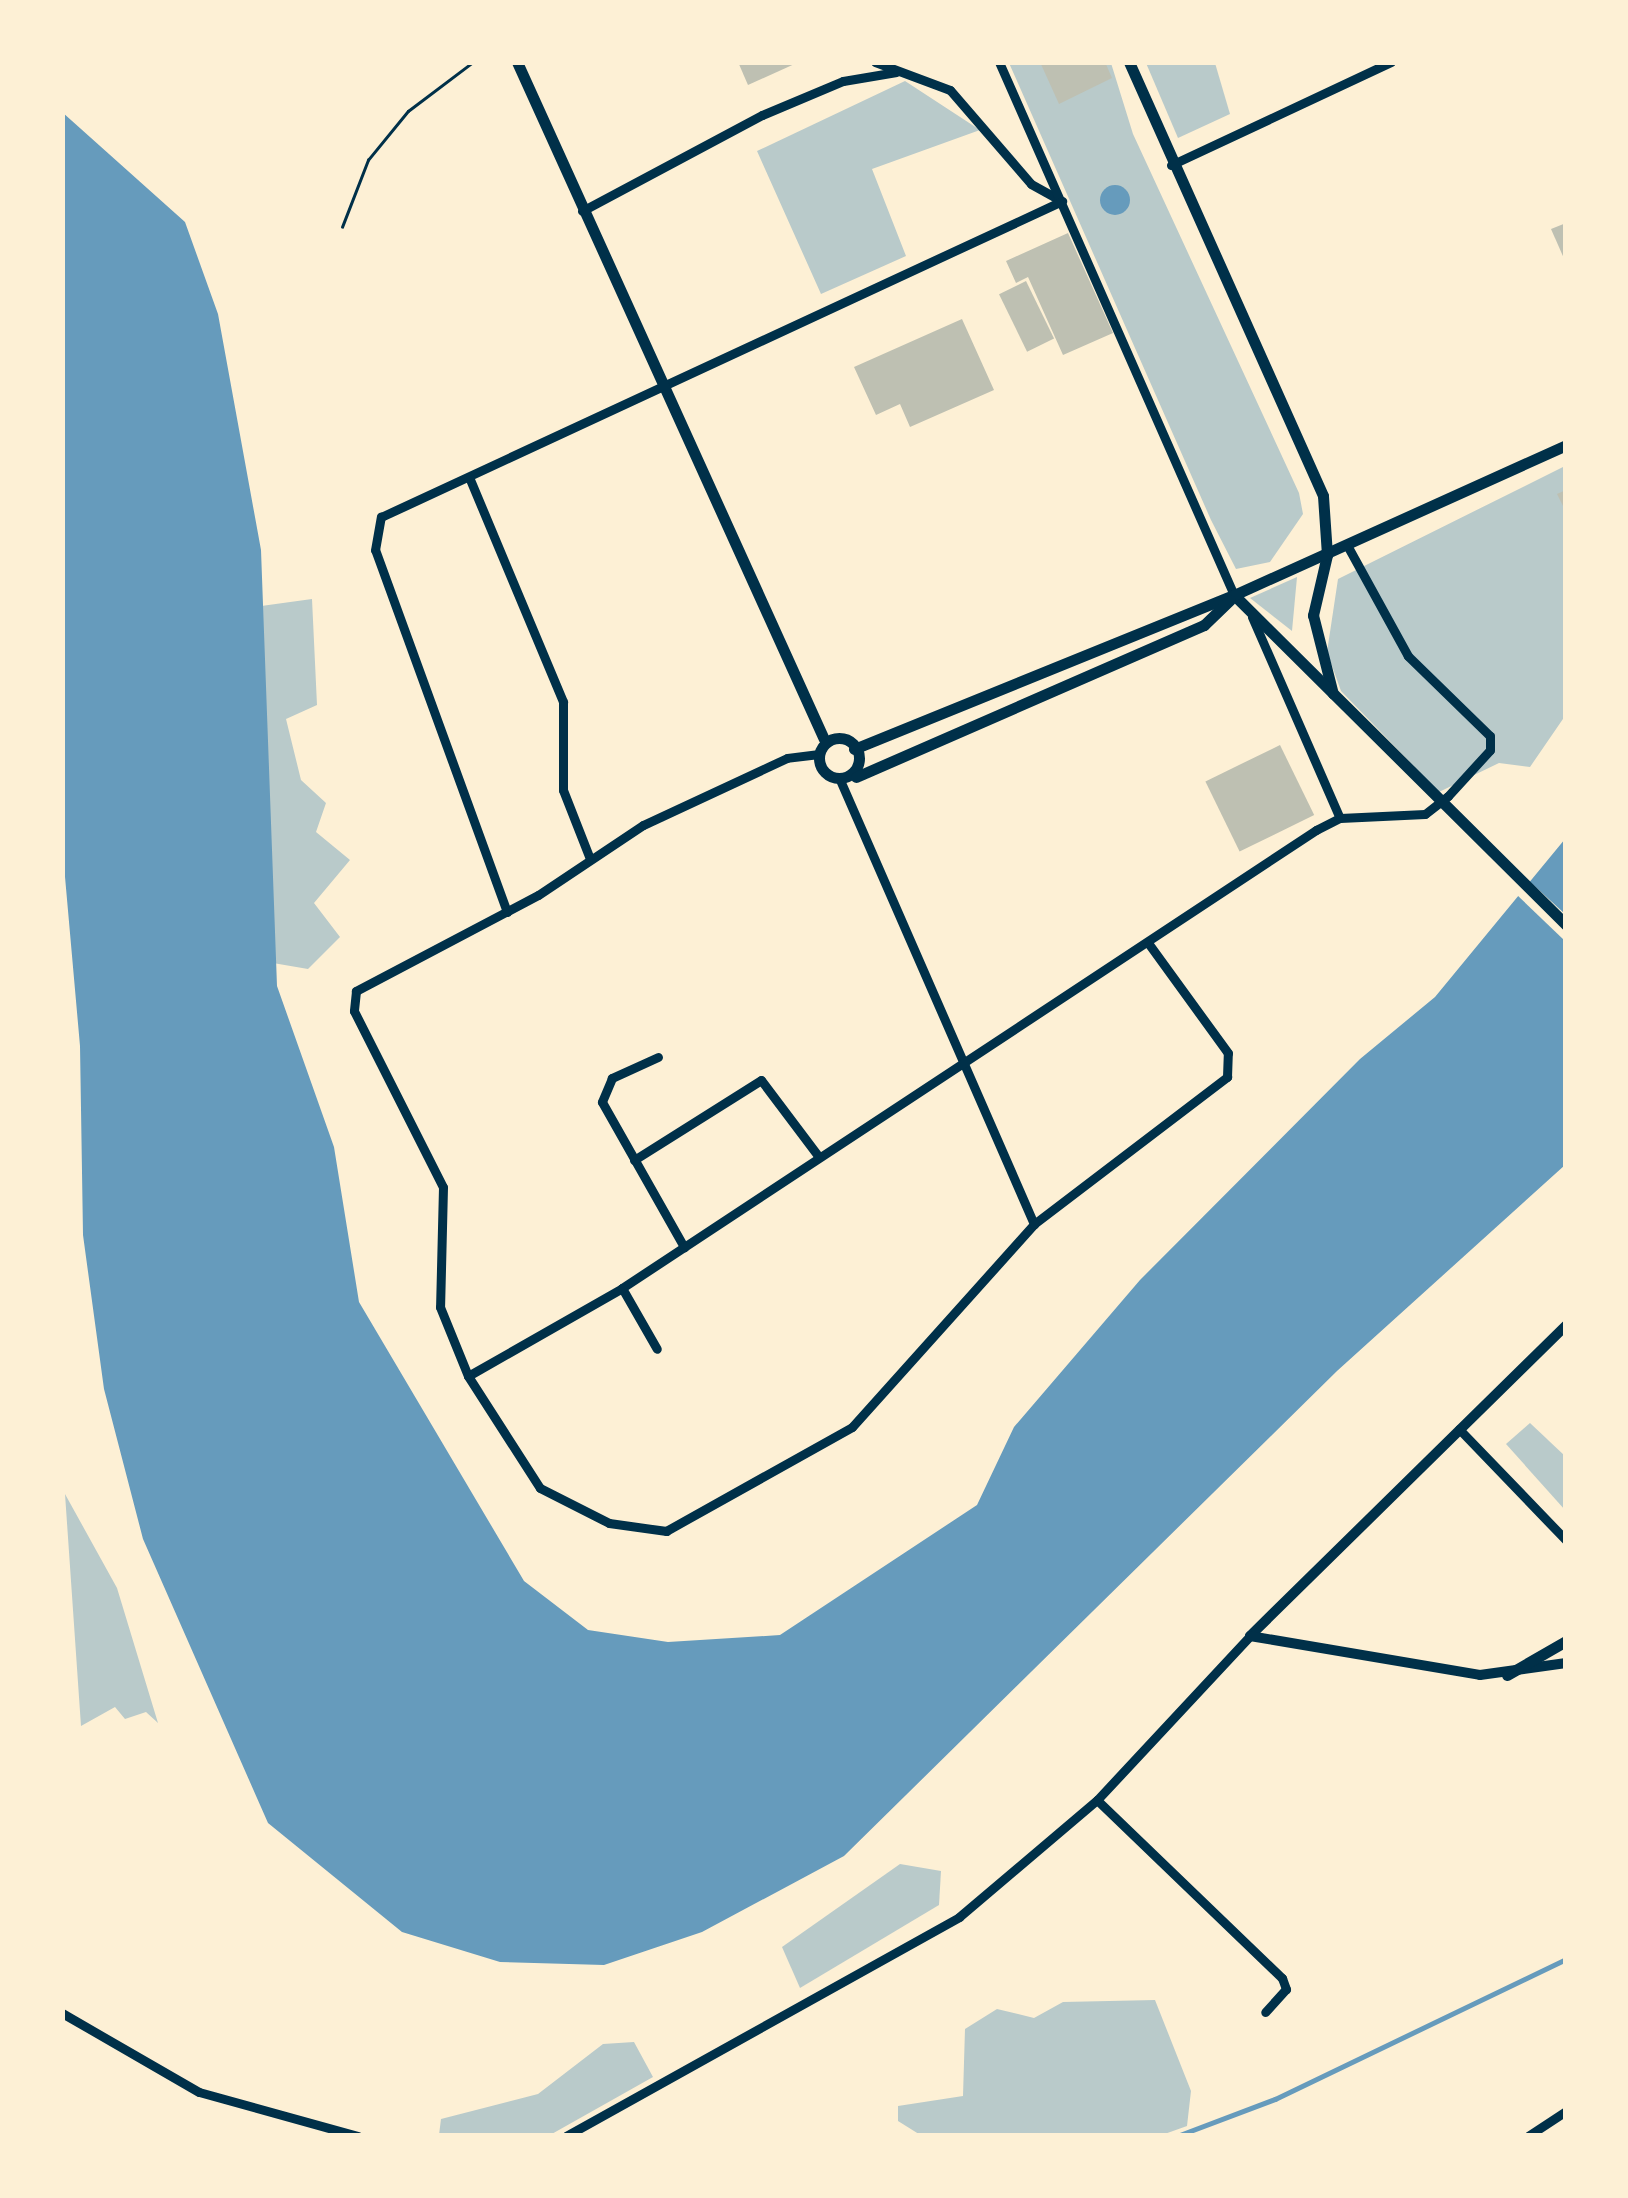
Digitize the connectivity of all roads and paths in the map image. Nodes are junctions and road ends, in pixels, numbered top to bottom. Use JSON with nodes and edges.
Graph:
{"nodes":[{"id":1,"x":473,"y":62,"type":"edge"},
{"id":2,"x":517,"y":62,"type":"edge"},
{"id":3,"x":876,"y":62,"type":"edge"},
{"id":4,"x":999,"y":62,"type":"edge"},
{"id":5,"x":1129,"y":62,"type":"edge"},
{"id":6,"x":1391,"y":62,"type":"edge"},
{"id":7,"x":896,"y":72,"type":"junction"},
{"id":8,"x":1172,"y":164,"type":"junction"},
{"id":9,"x":1062,"y":200,"type":"junction"},
{"id":10,"x":582,"y":211,"type":"junction"},
{"id":11,"x":342,"y":228,"type":"dead end"},
{"id":12,"x":664,"y":390,"type":"junction"},
{"id":13,"x":1566,"y":445,"type":"edge"},
{"id":14,"x":469,"y":477,"type":"junction"},
{"id":15,"x":1348,"y":545,"type":"junction"},
{"id":16,"x":1328,"y":555,"type":"junction"},
{"id":17,"x":1234,"y":595,"type":"junction"},
{"id":18,"x":1252,"y":617,"type":"junction"},
{"id":19,"x":1333,"y":694,"type":"junction"},
{"id":20,"x":824,"y":739,"type":"junction"},
{"id":21,"x":854,"y":748,"type":"junction"},
{"id":22,"x":819,"y":754,"type":"junction"},
{"id":23,"x":856,"y":776,"type":"junction"},
{"id":24,"x":840,"y":780,"type":"junction"},
{"id":25,"x":1340,"y":818,"type":"junction"},
{"id":26,"x":590,"y":859,"type":"junction"},
{"id":27,"x":507,"y":912,"type":"junction"},
{"id":28,"x":1566,"y":925,"type":"edge"},
{"id":29,"x":1148,"y":943,"type":"junction"},
{"id":30,"x":658,"y":1057,"type":"dead end"},
{"id":31,"x":961,"y":1068,"type":"junction"},
{"id":32,"x":820,"y":1157,"type":"junction"},
{"id":33,"x":634,"y":1160,"type":"junction"},
{"id":34,"x":1034,"y":1224,"type":"junction"},
{"id":35,"x":684,"y":1247,"type":"junction"},
{"id":36,"x":622,"y":1288,"type":"junction"},
{"id":37,"x":1566,"y":1325,"type":"edge"},
{"id":38,"x":656,"y":1349,"type":"dead end"},
{"id":39,"x":468,"y":1376,"type":"junction"},
{"id":40,"x":1458,"y":1429,"type":"junction"},
{"id":41,"x":1566,"y":1540,"type":"edge"},
{"id":42,"x":1250,"y":1636,"type":"junction"},
{"id":43,"x":1566,"y":1641,"type":"edge"},
{"id":44,"x":1566,"y":1663,"type":"edge"},
{"id":45,"x":1507,"y":1676,"type":"junction"},
{"id":46,"x":1096,"y":1800,"type":"junction"},
{"id":47,"x":1265,"y":2012,"type":"dead end"},
{"id":48,"x":62,"y":2013,"type":"edge"},
{"id":49,"x":1566,"y":2111,"type":"edge"},
{"id":50,"x":358,"y":2136,"type":"edge"},
{"id":51,"x":566,"y":2136,"type":"edge"},
{"id":52,"x":1528,"y":2136,"type":"edge"}],
"edges":[{"from":1,"to":11,"type":"path"},
{"from":2,"to":10,"type":"main road"},
{"from":3,"to":7,"type":"street"},
{"from":4,"to":9,"type":"street"},
{"from":5,"to":8,"type":"main road"},
{"from":6,"to":8,"type":"street"},
{"from":7,"to":9,"type":"street"},
{"from":7,"to":10,"type":"street"},
{"from":8,"to":16,"type":"main road"},
{"from":9,"to":12,"type":"street"},
{"from":9,"to":17,"type":"street"},
{"from":10,"to":12,"type":"main road"},
{"from":12,"to":14,"type":"street"},
{"from":12,"to":20,"type":"main road"},
{"from":13,"to":15,"type":"main road"},
{"from":14,"to":26,"type":"street"},
{"from":14,"to":27,"type":"street"},
{"from":15,"to":16,"type":"main road"},
{"from":15,"to":25,"type":"street"},
{"from":16,"to":17,"type":"main road"},
{"from":16,"to":19,"type":"main road"},
{"from":17,"to":18,"type":"main road"},
{"from":17,"to":21,"type":"main road"},
{"from":17,"to":23,"type":"main road"},
{"from":18,"to":19,"type":"main road"},
{"from":18,"to":25,"type":"street"},
{"from":19,"to":28,"type":"main road"},
{"from":20,"to":21,"type":"main road"},
{"from":20,"to":22,"type":"main road"},
{"from":21,"to":23,"type":"main road"},
{"from":22,"to":24,"type":"main road"},
{"from":22,"to":26,"type":"street"},
{"from":23,"to":24,"type":"main road"},
{"from":24,"to":31,"type":"street"},
{"from":25,"to":29,"type":"street"},
{"from":26,"to":27,"type":"street"},
{"from":27,"to":39,"type":"street"},
{"from":29,"to":31,"type":"street"},
{"from":29,"to":34,"type":"street"},
{"from":30,"to":33,"type":"street"},
{"from":31,"to":32,"type":"street"},
{"from":31,"to":34,"type":"street"},
{"from":32,"to":33,"type":"street"},
{"from":32,"to":35,"type":"street"},
{"from":33,"to":35,"type":"street"},
{"from":34,"to":39,"type":"street"},
{"from":35,"to":36,"type":"street"},
{"from":36,"to":38,"type":"street"},
{"from":36,"to":39,"type":"street"},
{"from":37,"to":40,"type":"street"},
{"from":40,"to":41,"type":"street"},
{"from":40,"to":42,"type":"street"},
{"from":42,"to":45,"type":"street"},
{"from":42,"to":46,"type":"street"},
{"from":43,"to":45,"type":"main road"},
{"from":44,"to":45,"type":"street"},
{"from":46,"to":47,"type":"street"},
{"from":46,"to":51,"type":"street"},
{"from":48,"to":50,"type":"street"},
{"from":49,"to":52,"type":"street"}]}
